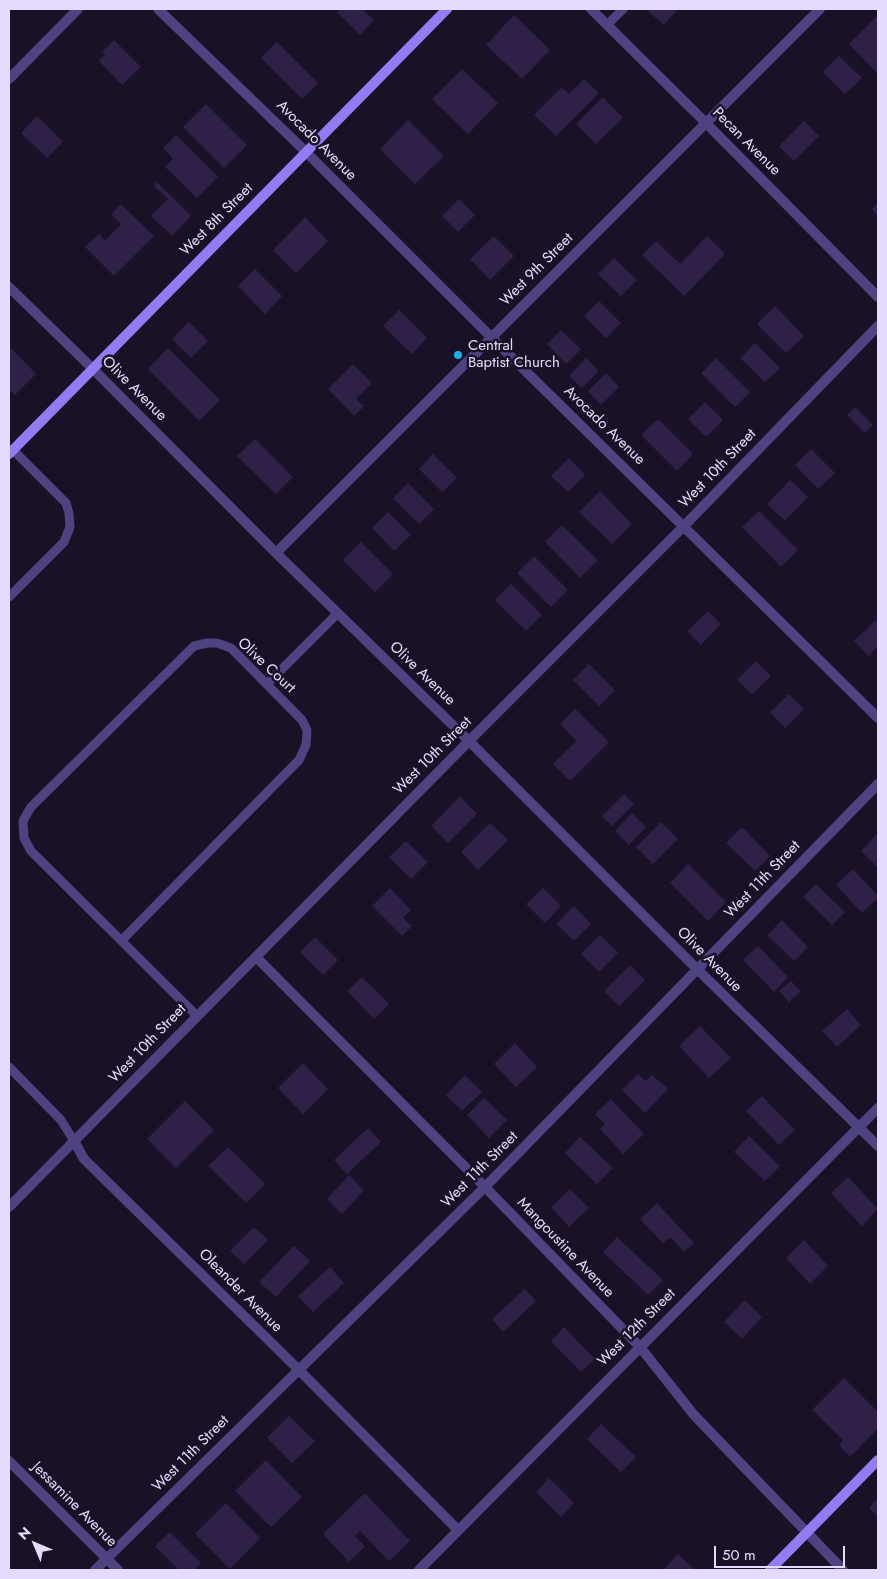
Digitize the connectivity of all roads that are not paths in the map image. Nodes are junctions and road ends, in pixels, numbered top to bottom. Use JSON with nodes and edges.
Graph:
{"nodes":[{"id":1,"x":78,"y":9,"type":"edge"},
{"id":2,"x":158,"y":9,"type":"edge"},
{"id":3,"x":447,"y":9,"type":"edge"},
{"id":4,"x":591,"y":9,"type":"edge"},
{"id":5,"x":623,"y":9,"type":"edge"},
{"id":6,"x":820,"y":9,"type":"edge"},
{"id":7,"x":607,"y":25,"type":"junction"},
{"id":8,"x":9,"y":79,"type":"edge"},
{"id":9,"x":705,"y":122,"type":"junction"},
{"id":10,"x":305,"y":151,"type":"junction"},
{"id":11,"x":9,"y":286,"type":"edge"},
{"id":12,"x":878,"y":297,"type":"edge"},
{"id":13,"x":878,"y":326,"type":"edge"},
{"id":14,"x":491,"y":337,"type":"junction"},
{"id":15,"x":92,"y":368,"type":"junction"},
{"id":16,"x":11,"y":452,"type":"edge"},
{"id":17,"x":684,"y":526,"type":"junction"},
{"id":18,"x":276,"y":553,"type":"junction"},
{"id":19,"x":9,"y":597,"type":"edge"},
{"id":20,"x":338,"y":613,"type":"junction"},
{"id":21,"x":267,"y":684,"type":"junction"},
{"id":22,"x":878,"y":718,"type":"edge"},
{"id":23,"x":469,"y":741,"type":"junction"},
{"id":24,"x":878,"y":784,"type":"edge"},
{"id":25,"x":122,"y":940,"type":"junction"},
{"id":26,"x":256,"y":957,"type":"junction"},
{"id":27,"x":697,"y":969,"type":"junction"},
{"id":28,"x":197,"y":1016,"type":"junction"},
{"id":29,"x":9,"y":1067,"type":"edge"},
{"id":30,"x":878,"y":1108,"type":"edge"},
{"id":31,"x":859,"y":1128,"type":"junction"},
{"id":32,"x":74,"y":1141,"type":"junction"},
{"id":33,"x":878,"y":1146,"type":"edge"},
{"id":34,"x":484,"y":1187,"type":"junction"},
{"id":35,"x":9,"y":1207,"type":"edge"},
{"id":36,"x":640,"y":1347,"type":"junction"},
{"id":37,"x":298,"y":1369,"type":"junction"},
{"id":38,"x":878,"y":1460,"type":"edge"},
{"id":39,"x":9,"y":1461,"type":"edge"},
{"id":40,"x":458,"y":1530,"type":"junction"},
{"id":41,"x":806,"y":1534,"type":"junction"},
{"id":42,"x":107,"y":1559,"type":"junction"},
{"id":43,"x":95,"y":1570,"type":"edge"},
{"id":44,"x":118,"y":1570,"type":"edge"},
{"id":45,"x":419,"y":1570,"type":"edge"},
{"id":46,"x":770,"y":1570,"type":"edge"},
{"id":47,"x":843,"y":1570,"type":"edge"}],
"edges":[{"from":1,"to":8,"type":"street"},
{"from":2,"to":10,"type":"street","name":"Avocado Avenue"},
{"from":3,"to":10,"type":"street","name":"West 8th Street"},
{"from":4,"to":7,"type":"street","name":"Pecan Avenue"},
{"from":5,"to":7,"type":"lane"},
{"from":6,"to":9,"type":"street","name":"West 9th Street"},
{"from":7,"to":9,"type":"street","name":"Pecan Avenue"},
{"from":9,"to":12,"type":"street","name":"Pecan Avenue"},
{"from":9,"to":14,"type":"street","name":"West 9th Street"},
{"from":10,"to":14,"type":"street","name":"Avocado Avenue"},
{"from":10,"to":15,"type":"street","name":"West 8th Street"},
{"from":11,"to":15,"type":"street","name":"Olive Avenue"},
{"from":13,"to":17,"type":"street","name":"West 10th Street"},
{"from":14,"to":17,"type":"street","name":"Avocado Avenue"},
{"from":14,"to":18,"type":"street","name":"West 9th Street"},
{"from":15,"to":16,"type":"street","name":"West 8th Street"},
{"from":15,"to":18,"type":"street","name":"Olive Avenue"},
{"from":16,"to":19,"type":"lane"},
{"from":17,"to":22,"type":"street","name":"Avocado Avenue"},
{"from":17,"to":23,"type":"street","name":"West 10th Street"},
{"from":18,"to":20,"type":"street","name":"Olive Avenue"},
{"from":20,"to":21,"type":"lane"},
{"from":20,"to":23,"type":"street","name":"Olive Avenue"},
{"from":21,"to":25,"type":"lane","name":"Olive Court"},
{"from":21,"to":25,"type":"lane","name":"Olive Court"},
{"from":23,"to":26,"type":"street","name":"West 10th Street"},
{"from":23,"to":27,"type":"street","name":"Olive Avenue"},
{"from":24,"to":27,"type":"street","name":"West 11th Street"},
{"from":25,"to":28,"type":"lane","name":"Olive Court"},
{"from":26,"to":28,"type":"street","name":"West 10th Street"},
{"from":26,"to":34,"type":"street","name":"Mangoustine Avenue"},
{"from":27,"to":31,"type":"street","name":"Olive Avenue"},
{"from":27,"to":34,"type":"street","name":"West 11th Street"},
{"from":28,"to":32,"type":"street","name":"West 10th Street"},
{"from":29,"to":32,"type":"lane","name":"Oleander Avenue"},
{"from":30,"to":31,"type":"street","name":"West 12th Street"},
{"from":31,"to":33,"type":"street","name":"Olive Avenue"},
{"from":31,"to":36,"type":"street","name":"West 12th Street"},
{"from":32,"to":35,"type":"street","name":"West 10th Street"},
{"from":32,"to":37,"type":"street","name":"Oleander Avenue"},
{"from":34,"to":36,"type":"street","name":"Mangoustine Avenue"},
{"from":34,"to":37,"type":"street","name":"West 11th Street"},
{"from":36,"to":40,"type":"street","name":"West 12th Street"},
{"from":36,"to":41,"type":"street","name":"Mangoustine Avenue"},
{"from":37,"to":40,"type":"street","name":"Oleander Avenue"},
{"from":37,"to":42,"type":"street","name":"West 11th Street"},
{"from":38,"to":41,"type":"street"},
{"from":39,"to":42,"type":"street","name":"Jessamine Avenue"},
{"from":40,"to":45,"type":"street","name":"West 12th Street"},
{"from":41,"to":46,"type":"street"},
{"from":41,"to":47,"type":"street","name":"Mangoustine Avenue"},
{"from":42,"to":43,"type":"street","name":"West 11th Street"},
{"from":42,"to":44,"type":"street","name":"Jessamine Avenue"}]}
